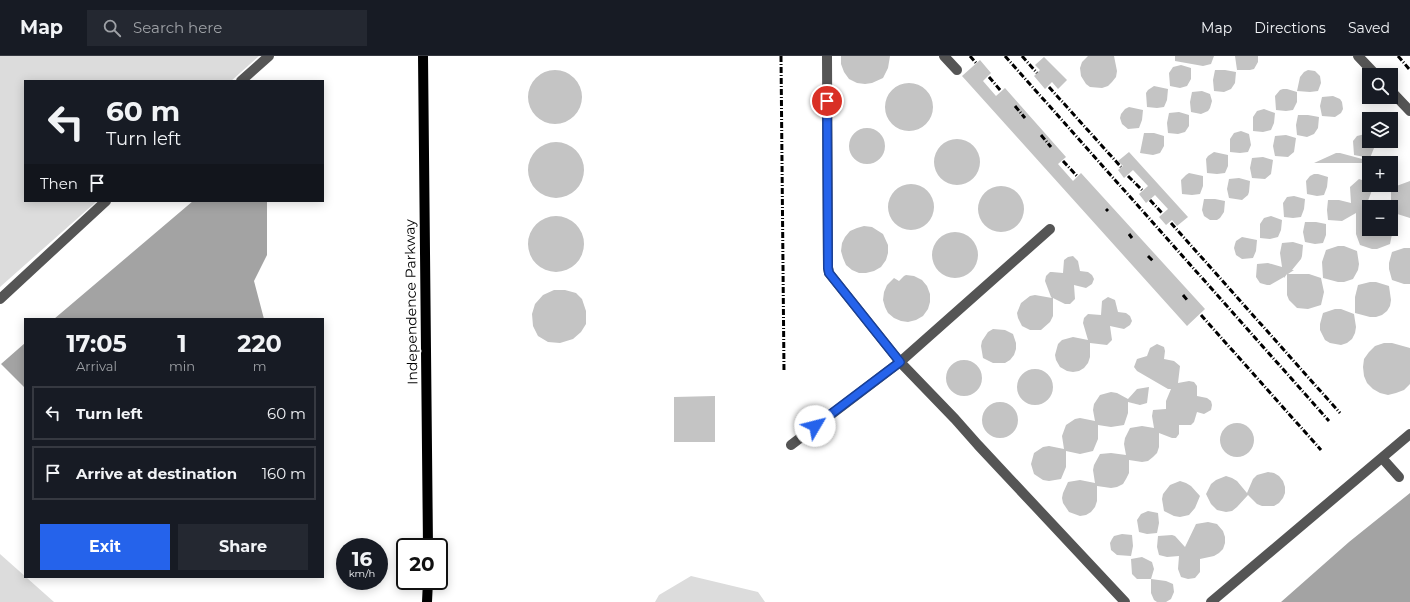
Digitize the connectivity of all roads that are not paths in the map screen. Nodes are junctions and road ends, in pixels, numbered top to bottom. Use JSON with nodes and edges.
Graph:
{"nodes":[{"id":1,"x":269,"y":56,"type":"edge"},
{"id":2,"x":423,"y":56,"type":"edge"},
{"id":3,"x":827,"y":56,"type":"edge"},
{"id":4,"x":944,"y":56,"type":"edge"},
{"id":5,"x":1358,"y":56,"type":"edge"},
{"id":6,"x":1369,"y":68,"type":"edge"},
{"id":7,"x":957,"y":70,"type":"dead end"},
{"id":8,"x":242,"y":80,"type":"edge"},
{"id":9,"x":1398,"y":98,"type":"edge"},
{"id":10,"x":1410,"y":111,"type":"edge"},
{"id":11,"x":105,"y":202,"type":"edge"},
{"id":12,"x":1050,"y":229,"type":"dead end"},
{"id":13,"x":0,"y":299,"type":"edge"},
{"id":14,"x":900,"y":362,"type":"junction"},
{"id":15,"x":1410,"y":434,"type":"edge"},
{"id":16,"x":791,"y":444,"type":"dead end"},
{"id":17,"x":1382,"y":458,"type":"junction"},
{"id":18,"x":1399,"y":477,"type":"dead end"},
{"id":19,"x":428,"y":538,"type":"edge"},
{"id":20,"x":428,"y":590,"type":"edge"},
{"id":21,"x":428,"y":602,"type":"edge"},
{"id":22,"x":1125,"y":602,"type":"edge"},
{"id":23,"x":1211,"y":602,"type":"edge"}],
"edges":[{"from":1,"to":8,"type":"street"},
{"from":2,"to":19,"type":"main road","name":"Independence Parkway"},
{"from":3,"to":14,"type":"street"},
{"from":4,"to":7,"type":"street"},
{"from":5,"to":6,"type":"street"},
{"from":9,"to":10,"type":"street"},
{"from":11,"to":13,"type":"street"},
{"from":12,"to":14,"type":"street"},
{"from":14,"to":16,"type":"street"},
{"from":14,"to":22,"type":"street"},
{"from":15,"to":17,"type":"street"},
{"from":17,"to":18,"type":"street"},
{"from":17,"to":23,"type":"street"},
{"from":20,"to":21,"type":"main road"}]}
